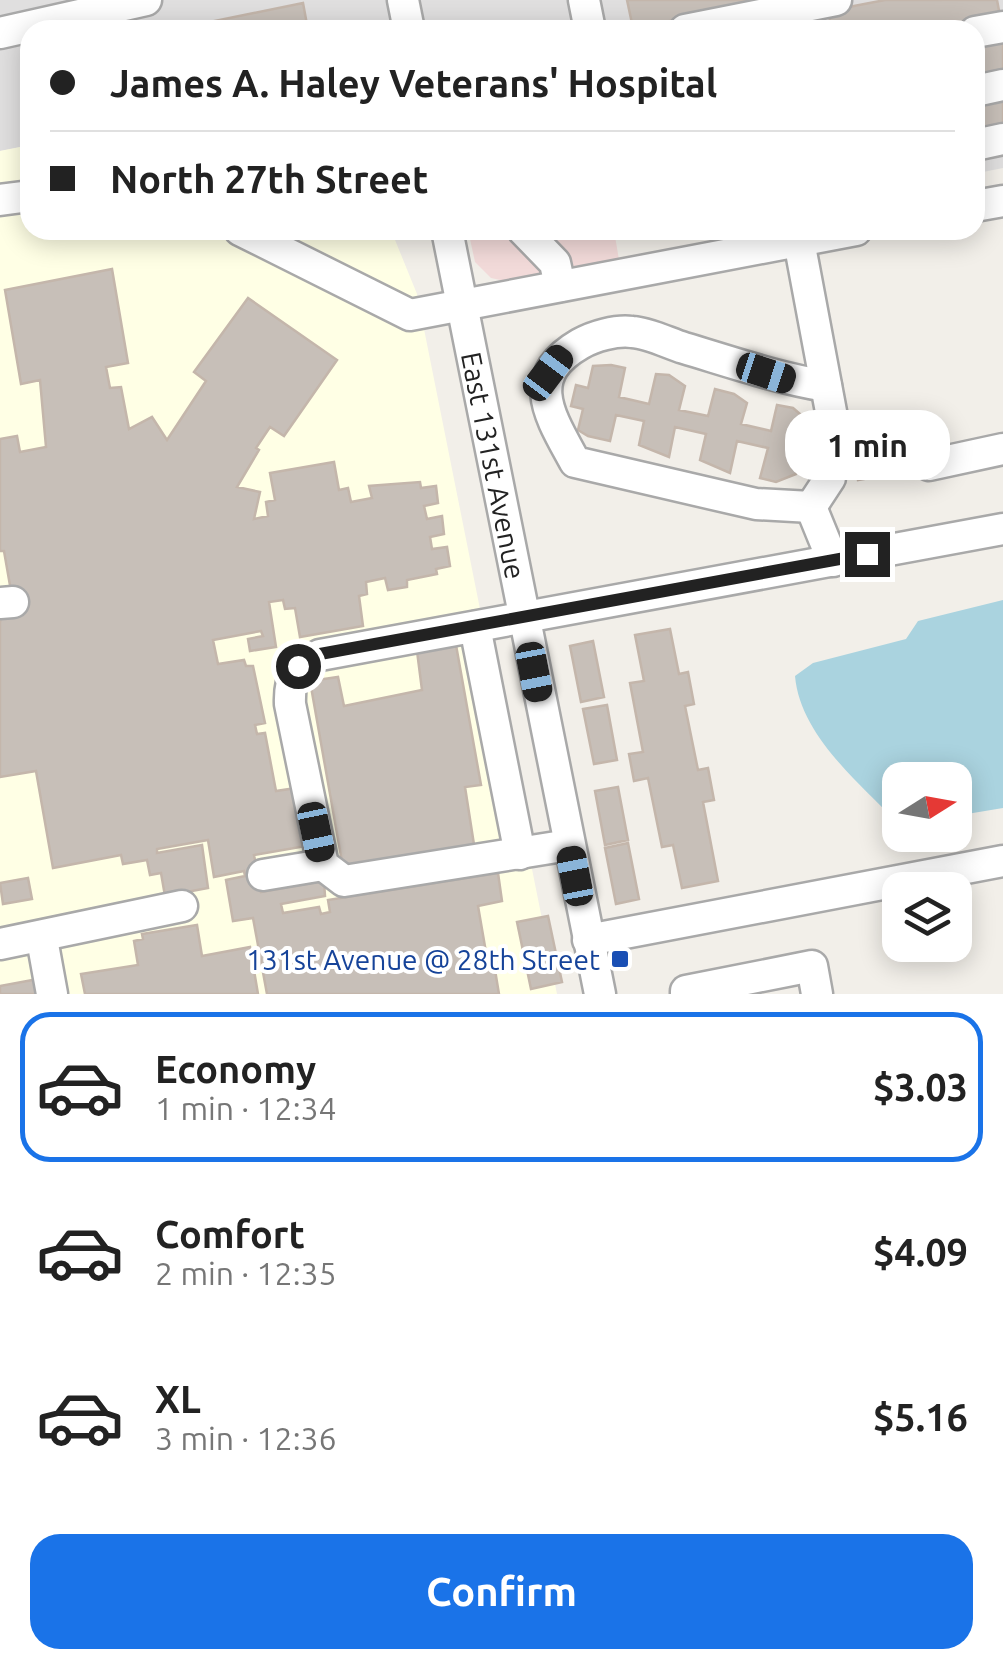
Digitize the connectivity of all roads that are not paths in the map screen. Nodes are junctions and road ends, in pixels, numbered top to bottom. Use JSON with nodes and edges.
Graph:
{"nodes":[{"id":1,"x":146,"y":0,"type":"edge"},
{"id":2,"x":827,"y":11,"type":"edge"},
{"id":3,"x":58,"y":20,"type":"edge"},
{"id":4,"x":760,"y":20,"type":"edge"},
{"id":5,"x":260,"y":240,"type":"edge"},
{"id":6,"x":449,"y":240,"type":"edge"},
{"id":7,"x":532,"y":240,"type":"edge"},
{"id":8,"x":803,"y":240,"type":"edge"},
{"id":9,"x":798,"y":241,"type":"junction"},
{"id":10,"x":560,"y":286,"type":"junction"},
{"id":11,"x":462,"y":306,"type":"junction"},
{"id":12,"x":826,"y":386,"type":"junction"},
{"id":13,"x":1003,"y":449,"type":"edge"},
{"id":14,"x":929,"y":465,"type":"dead end"},
{"id":15,"x":811,"y":506,"type":"junction"},
{"id":16,"x":1003,"y":529,"type":"edge"},
{"id":17,"x":834,"y":560,"type":"junction"},
{"id":18,"x":522,"y":618,"type":"junction"},
{"id":19,"x":476,"y":626,"type":"junction"},
{"id":20,"x":569,"y":844,"type":"junction"},
{"id":21,"x":520,"y":854,"type":"junction"},
{"id":22,"x":1003,"y":861,"type":"edge"},
{"id":23,"x":323,"y":865,"type":"junction"},
{"id":24,"x":263,"y":876,"type":"dead end"},
{"id":25,"x":182,"y":906,"type":"dead end"},
{"id":26,"x":42,"y":939,"type":"junction"},
{"id":27,"x":588,"y":940,"type":"junction"},
{"id":28,"x":0,"y":944,"type":"edge"},
{"id":29,"x":751,"y":986,"type":"edge"},
{"id":30,"x":52,"y":994,"type":"edge"},
{"id":31,"x":600,"y":994,"type":"edge"},
{"id":32,"x":686,"y":994,"type":"edge"},
{"id":33,"x":817,"y":994,"type":"edge"}],
"edges":[{"from":1,"to":3,"type":"street"},
{"from":2,"to":4,"type":"street"},
{"from":5,"to":11,"type":"street"},
{"from":6,"to":11,"type":"street","name":"East 131st Avenue"},
{"from":7,"to":10,"type":"street"},
{"from":8,"to":9,"type":"street"},
{"from":9,"to":10,"type":"street"},
{"from":9,"to":12,"type":"street"},
{"from":10,"to":11,"type":"street"},
{"from":11,"to":18,"type":"street","name":"East 131st Avenue"},
{"from":12,"to":15,"type":"street"},
{"from":12,"to":15,"type":"street"},
{"from":13,"to":14,"type":"street"},
{"from":15,"to":17,"type":"street"},
{"from":16,"to":17,"type":"street"},
{"from":17,"to":18,"type":"street"},
{"from":18,"to":19,"type":"street"},
{"from":18,"to":20,"type":"street","name":"East 131st Avenue"},
{"from":19,"to":21,"type":"street"},
{"from":19,"to":23,"type":"street"},
{"from":20,"to":21,"type":"street"},
{"from":20,"to":27,"type":"street","name":"East 131st Avenue"},
{"from":21,"to":23,"type":"street"},
{"from":22,"to":27,"type":"street"},
{"from":23,"to":24,"type":"street"},
{"from":25,"to":26,"type":"street"},
{"from":26,"to":28,"type":"street"},
{"from":26,"to":30,"type":"street"},
{"from":27,"to":31,"type":"street","name":"East 131st Avenue"},
{"from":29,"to":32,"type":"street"},
{"from":29,"to":33,"type":"street"}]}
